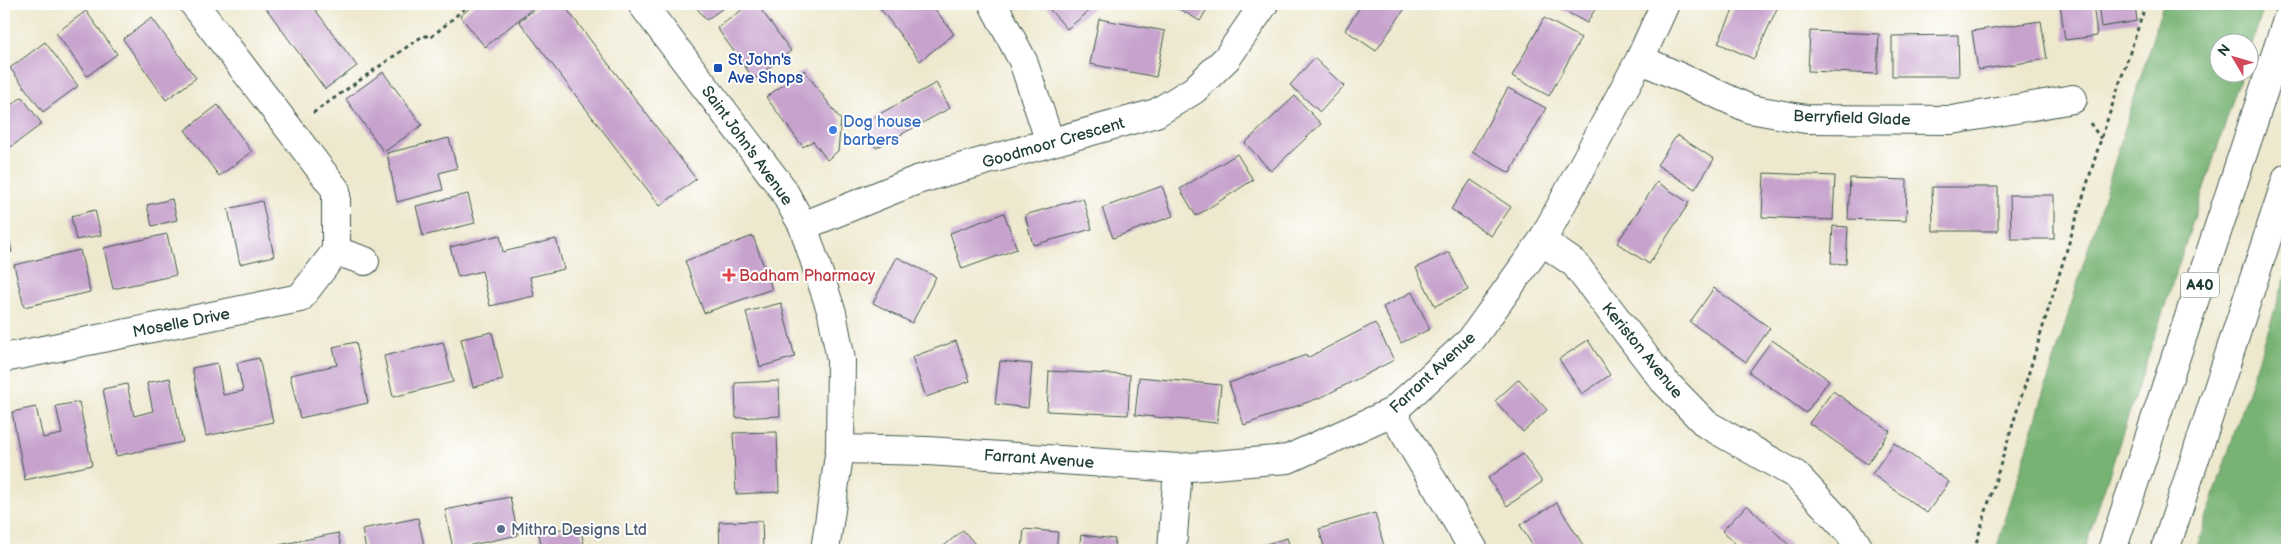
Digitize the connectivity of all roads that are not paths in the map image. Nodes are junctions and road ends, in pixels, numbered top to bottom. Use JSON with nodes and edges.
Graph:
{"nodes":[{"id":1,"x":194,"y":4,"type":"edge"},
{"id":2,"x":642,"y":4,"type":"edge"},
{"id":3,"x":993,"y":4,"type":"edge"},
{"id":4,"x":1264,"y":4,"type":"edge"},
{"id":5,"x":1665,"y":4,"type":"edge"},
{"id":6,"x":2287,"y":20,"type":"edge"},
{"id":7,"x":1640,"y":59,"type":"junction"},
{"id":8,"x":2073,"y":99,"type":"dead end"},
{"id":9,"x":1050,"y":142,"type":"junction"},
{"id":10,"x":2287,"y":178,"type":"edge"},
{"id":11,"x":804,"y":226,"type":"junction"},
{"id":12,"x":1542,"y":241,"type":"junction"},
{"id":13,"x":336,"y":251,"type":"junction"},
{"id":14,"x":365,"y":261,"type":"dead end"},
{"id":15,"x":4,"y":358,"type":"edge"},
{"id":16,"x":1392,"y":412,"type":"junction"},
{"id":17,"x":840,"y":449,"type":"junction"},
{"id":18,"x":1178,"y":468,"type":"junction"},
{"id":19,"x":825,"y":550,"type":"edge"},
{"id":20,"x":1172,"y":550,"type":"edge"},
{"id":21,"x":1474,"y":550,"type":"edge"},
{"id":22,"x":1860,"y":550,"type":"edge"},
{"id":23,"x":2112,"y":550,"type":"edge"},
{"id":24,"x":2165,"y":550,"type":"edge"}],
"edges":[{"from":1,"to":13,"type":"main road"},
{"from":2,"to":11,"type":"main road","name":"Saint John's Avenue"},
{"from":3,"to":9,"type":"main road"},
{"from":4,"to":9,"type":"main road","name":"Goodmoor Crescent"},
{"from":5,"to":7,"type":"main road","name":"Farrant Avenue"},
{"from":6,"to":23,"type":"main road","number":"A40"},
{"from":7,"to":8,"type":"main road","name":"Berryfield Glade"},
{"from":7,"to":12,"type":"main road","name":"Farrant Avenue"},
{"from":9,"to":11,"type":"main road","name":"Goodmoor Crescent"},
{"from":10,"to":24,"type":"main road"},
{"from":11,"to":17,"type":"main road","name":"Saint John's Avenue"},
{"from":12,"to":16,"type":"main road","name":"Farrant Avenue"},
{"from":12,"to":22,"type":"main road","name":"Keriston Avenue"},
{"from":13,"to":14,"type":"main road"},
{"from":13,"to":15,"type":"main road","name":"Moselle Drive"},
{"from":16,"to":18,"type":"main road","name":"Farrant Avenue"},
{"from":16,"to":21,"type":"main road"},
{"from":17,"to":18,"type":"main road","name":"Farrant Avenue"},
{"from":17,"to":19,"type":"main road","name":"Saint John's Avenue"},
{"from":18,"to":20,"type":"main road"}]}
